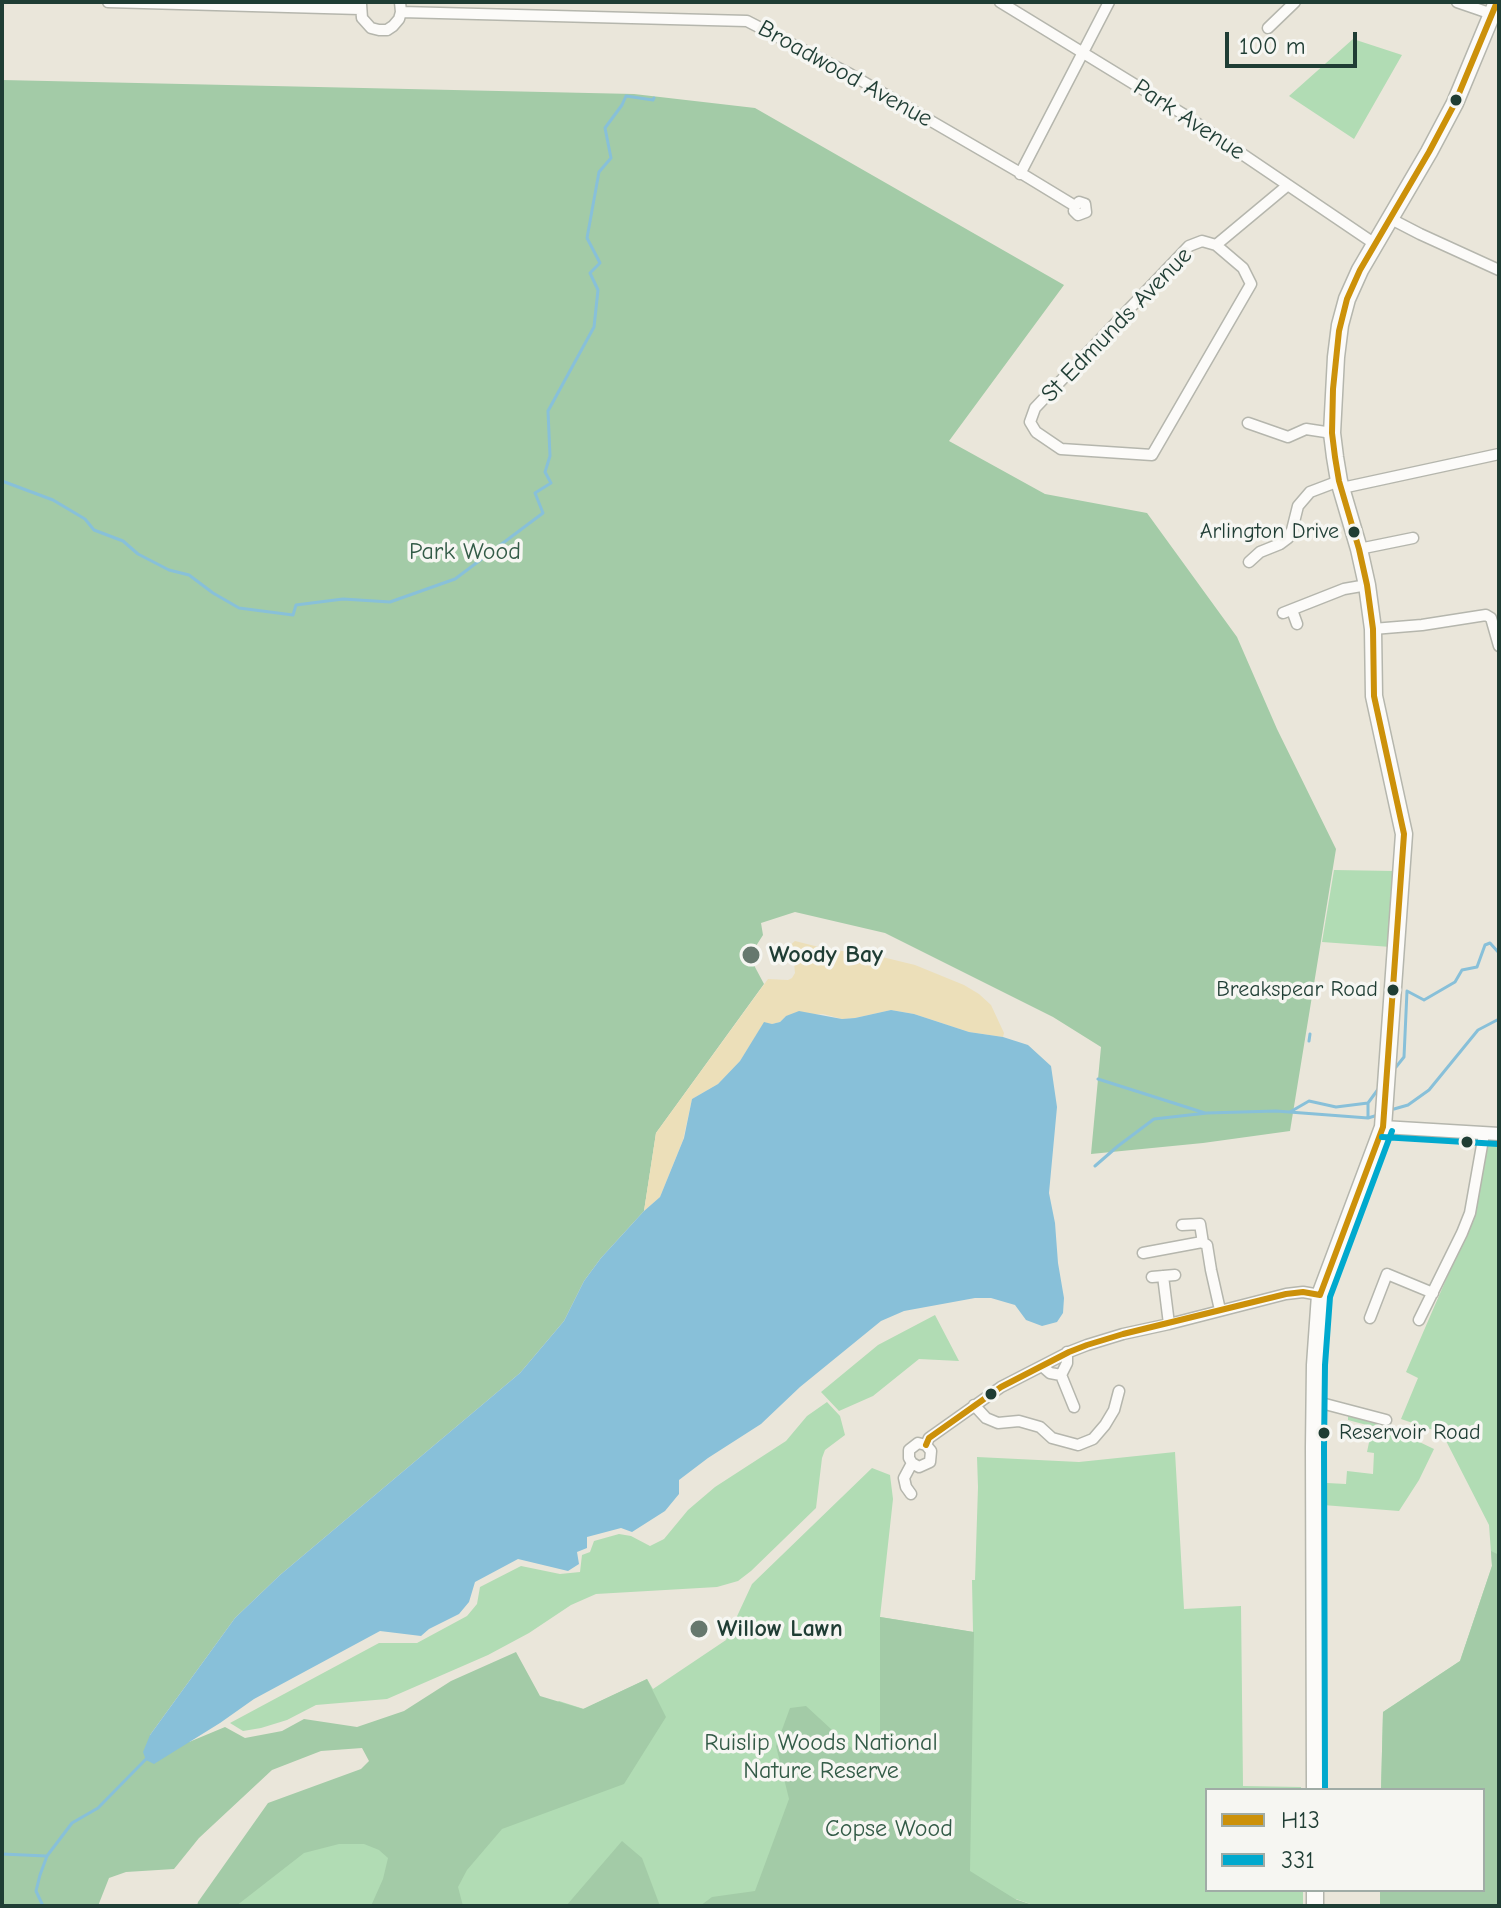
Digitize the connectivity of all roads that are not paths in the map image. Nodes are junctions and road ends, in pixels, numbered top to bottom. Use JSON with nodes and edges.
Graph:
{"nodes":[{"id":1,"x":108,"y":2,"type":"edge"},
{"id":2,"x":1000,"y":2,"type":"edge"},
{"id":3,"x":1109,"y":2,"type":"edge"},
{"id":4,"x":1295,"y":2,"type":"edge"},
{"id":5,"x":1457,"y":2,"type":"edge"},
{"id":6,"x":361,"y":5,"type":"edge"},
{"id":7,"x":400,"y":7,"type":"edge"},
{"id":8,"x":1495,"y":14,"type":"edge"},
{"id":9,"x":1268,"y":28,"type":"dead end"},
{"id":10,"x":1083,"y":53,"type":"junction"},
{"id":11,"x":1020,"y":174,"type":"junction"},
{"id":12,"x":1288,"y":185,"type":"junction"},
{"id":13,"x":1075,"y":206,"type":"dead end"},
{"id":14,"x":1391,"y":219,"type":"junction"},
{"id":15,"x":1375,"y":244,"type":"junction"},
{"id":16,"x":1216,"y":245,"type":"junction"},
{"id":17,"x":1499,"y":270,"type":"edge"},
{"id":18,"x":1248,"y":423,"type":"dead end"},
{"id":19,"x":1332,"y":433,"type":"junction"},
{"id":20,"x":1499,"y":454,"type":"edge"},
{"id":21,"x":1340,"y":484,"type":"junction"},
{"id":22,"x":1413,"y":538,"type":"dead end"},
{"id":23,"x":1359,"y":549,"type":"junction"},
{"id":24,"x":1249,"y":564,"type":"dead end"},
{"id":25,"x":1367,"y":585,"type":"junction"},
{"id":26,"x":1495,"y":617,"type":"edge"},
{"id":27,"x":1297,"y":624,"type":"dead end"},
{"id":28,"x":1373,"y":629,"type":"junction"},
{"id":29,"x":1499,"y":646,"type":"edge"},
{"id":30,"x":1383,"y":1127,"type":"junction"},
{"id":31,"x":1484,"y":1134,"type":"junction"},
{"id":32,"x":1499,"y":1134,"type":"edge"},
{"id":33,"x":1182,"y":1225,"type":"dead end"},
{"id":34,"x":1203,"y":1243,"type":"junction"},
{"id":35,"x":1143,"y":1253,"type":"dead end"},
{"id":36,"x":1175,"y":1275,"type":"dead end"},
{"id":37,"x":1433,"y":1293,"type":"junction"},
{"id":38,"x":1320,"y":1295,"type":"junction"},
{"id":39,"x":1220,"y":1310,"type":"junction"},
{"id":40,"x":1370,"y":1318,"type":"dead end"},
{"id":41,"x":1419,"y":1320,"type":"dead end"},
{"id":42,"x":1169,"y":1324,"type":"junction"},
{"id":43,"x":1067,"y":1352,"type":"junction"},
{"id":44,"x":1042,"y":1366,"type":"junction"},
{"id":45,"x":1061,"y":1375,"type":"junction"},
{"id":46,"x":1119,"y":1391,"type":"dead end"},
{"id":47,"x":1316,"y":1403,"type":"junction"},
{"id":48,"x":974,"y":1405,"type":"junction"},
{"id":49,"x":1074,"y":1407,"type":"dead end"},
{"id":50,"x":1386,"y":1420,"type":"dead end"},
{"id":51,"x":926,"y":1445,"type":"junction"},
{"id":52,"x":912,"y":1463,"type":"junction"},
{"id":53,"x":911,"y":1494,"type":"dead end"},
{"id":54,"x":1315,"y":1788,"type":"edge"}],
"edges":[{"from":1,"to":6,"type":"street"},
{"from":2,"to":10,"type":"street","name":"Park Avenue"},
{"from":3,"to":10,"type":"street"},
{"from":4,"to":9,"type":"street"},
{"from":5,"to":8,"type":"street"},
{"from":6,"to":7,"type":"street"},
{"from":7,"to":11,"type":"street","name":"Broadwood Avenue"},
{"from":8,"to":14,"type":"main road"},
{"from":10,"to":11,"type":"street"},
{"from":10,"to":12,"type":"street","name":"Park Avenue"},
{"from":11,"to":13,"type":"street","name":"Broadwood Avenue"},
{"from":12,"to":15,"type":"street","name":"Park Avenue"},
{"from":12,"to":16,"type":"street","name":"St Edmunds Avenue"},
{"from":14,"to":15,"type":"main road"},
{"from":14,"to":17,"type":"street"},
{"from":15,"to":19,"type":"main road"},
{"from":16,"to":16,"type":"street","name":"St Edmunds Avenue"},
{"from":18,"to":19,"type":"street"},
{"from":19,"to":21,"type":"main road"},
{"from":20,"to":21,"type":"street"},
{"from":21,"to":23,"type":"main road"},
{"from":21,"to":24,"type":"street"},
{"from":22,"to":23,"type":"street"},
{"from":23,"to":25,"type":"main road"},
{"from":25,"to":27,"type":"street"},
{"from":25,"to":28,"type":"main road"},
{"from":26,"to":28,"type":"street"},
{"from":26,"to":29,"type":"street"},
{"from":28,"to":30,"type":"main road"},
{"from":30,"to":31,"type":"street"},
{"from":30,"to":38,"type":"main road"},
{"from":31,"to":32,"type":"street"},
{"from":31,"to":37,"type":"street"},
{"from":33,"to":34,"type":"street"},
{"from":34,"to":35,"type":"street"},
{"from":34,"to":39,"type":"street"},
{"from":36,"to":42,"type":"street"},
{"from":37,"to":40,"type":"street"},
{"from":37,"to":41,"type":"street"},
{"from":38,"to":39,"type":"street"},
{"from":38,"to":47,"type":"main road"},
{"from":39,"to":42,"type":"street"},
{"from":42,"to":43,"type":"street"},
{"from":43,"to":44,"type":"street"},
{"from":43,"to":45,"type":"street"},
{"from":44,"to":45,"type":"street"},
{"from":44,"to":48,"type":"street"},
{"from":45,"to":49,"type":"street"},
{"from":46,"to":48,"type":"street"},
{"from":47,"to":50,"type":"street"},
{"from":47,"to":54,"type":"main road"},
{"from":48,"to":51,"type":"street"},
{"from":51,"to":52,"type":"street"},
{"from":51,"to":52,"type":"street"},
{"from":52,"to":53,"type":"street"}]}
